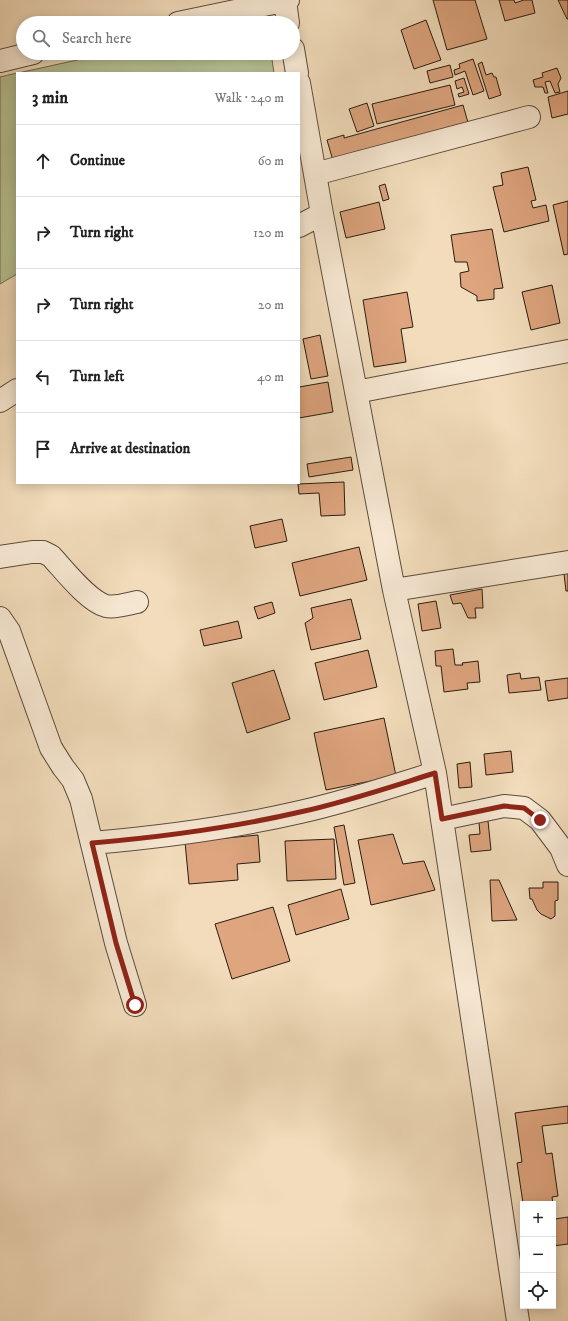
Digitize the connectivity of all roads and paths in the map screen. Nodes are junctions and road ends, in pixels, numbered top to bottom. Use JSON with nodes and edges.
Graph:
{"nodes":[{"id":1,"x":286,"y":0,"type":"edge"},
{"id":2,"x":211,"y":16,"type":"edge"},
{"id":3,"x":287,"y":16,"type":"edge"},
{"id":4,"x":16,"y":56,"type":"edge"},
{"id":5,"x":0,"y":60,"type":"edge"},
{"id":6,"x":295,"y":60,"type":"edge"},
{"id":7,"x":297,"y":72,"type":"edge"},
{"id":8,"x":300,"y":89,"type":"edge"},
{"id":9,"x":529,"y":117,"type":"dead end"},
{"id":10,"x":315,"y":174,"type":"junction"},
{"id":11,"x":322,"y":214,"type":"junction"},
{"id":12,"x":300,"y":225,"type":"edge"},
{"id":13,"x":568,"y":351,"type":"edge"},
{"id":14,"x":16,"y":391,"type":"edge"},
{"id":15,"x":356,"y":392,"type":"junction"},
{"id":16,"x":0,"y":401,"type":"edge"},
{"id":17,"x":0,"y":557,"type":"edge"},
{"id":18,"x":568,"y":562,"type":"edge"},
{"id":19,"x":394,"y":590,"type":"junction"},
{"id":20,"x":137,"y":602,"type":"dead end"},
{"id":21,"x":0,"y":618,"type":"edge"},
{"id":22,"x":435,"y":773,"type":"junction"},
{"id":23,"x":442,"y":819,"type":"junction"},
{"id":24,"x":92,"y":843,"type":"junction"},
{"id":25,"x":568,"y":865,"type":"edge"},
{"id":26,"x":135,"y":1005,"type":"dead end"},
{"id":27,"x":518,"y":1321,"type":"edge"}],
"edges":[{"from":1,"to":2,"type":"street"},
{"from":1,"to":3,"type":"street"},
{"from":4,"to":5,"type":"street"},
{"from":6,"to":7,"type":"street"},
{"from":8,"to":10,"type":"street"},
{"from":9,"to":10,"type":"street"},
{"from":10,"to":11,"type":"street"},
{"from":11,"to":12,"type":"street"},
{"from":11,"to":15,"type":"street"},
{"from":13,"to":15,"type":"street"},
{"from":14,"to":16,"type":"street"},
{"from":15,"to":19,"type":"street"},
{"from":17,"to":20,"type":"street"},
{"from":18,"to":19,"type":"street"},
{"from":19,"to":22,"type":"street"},
{"from":21,"to":24,"type":"street"},
{"from":22,"to":23,"type":"street"},
{"from":22,"to":24,"type":"street"},
{"from":23,"to":25,"type":"street"},
{"from":23,"to":27,"type":"street"},
{"from":24,"to":26,"type":"street"}]}
